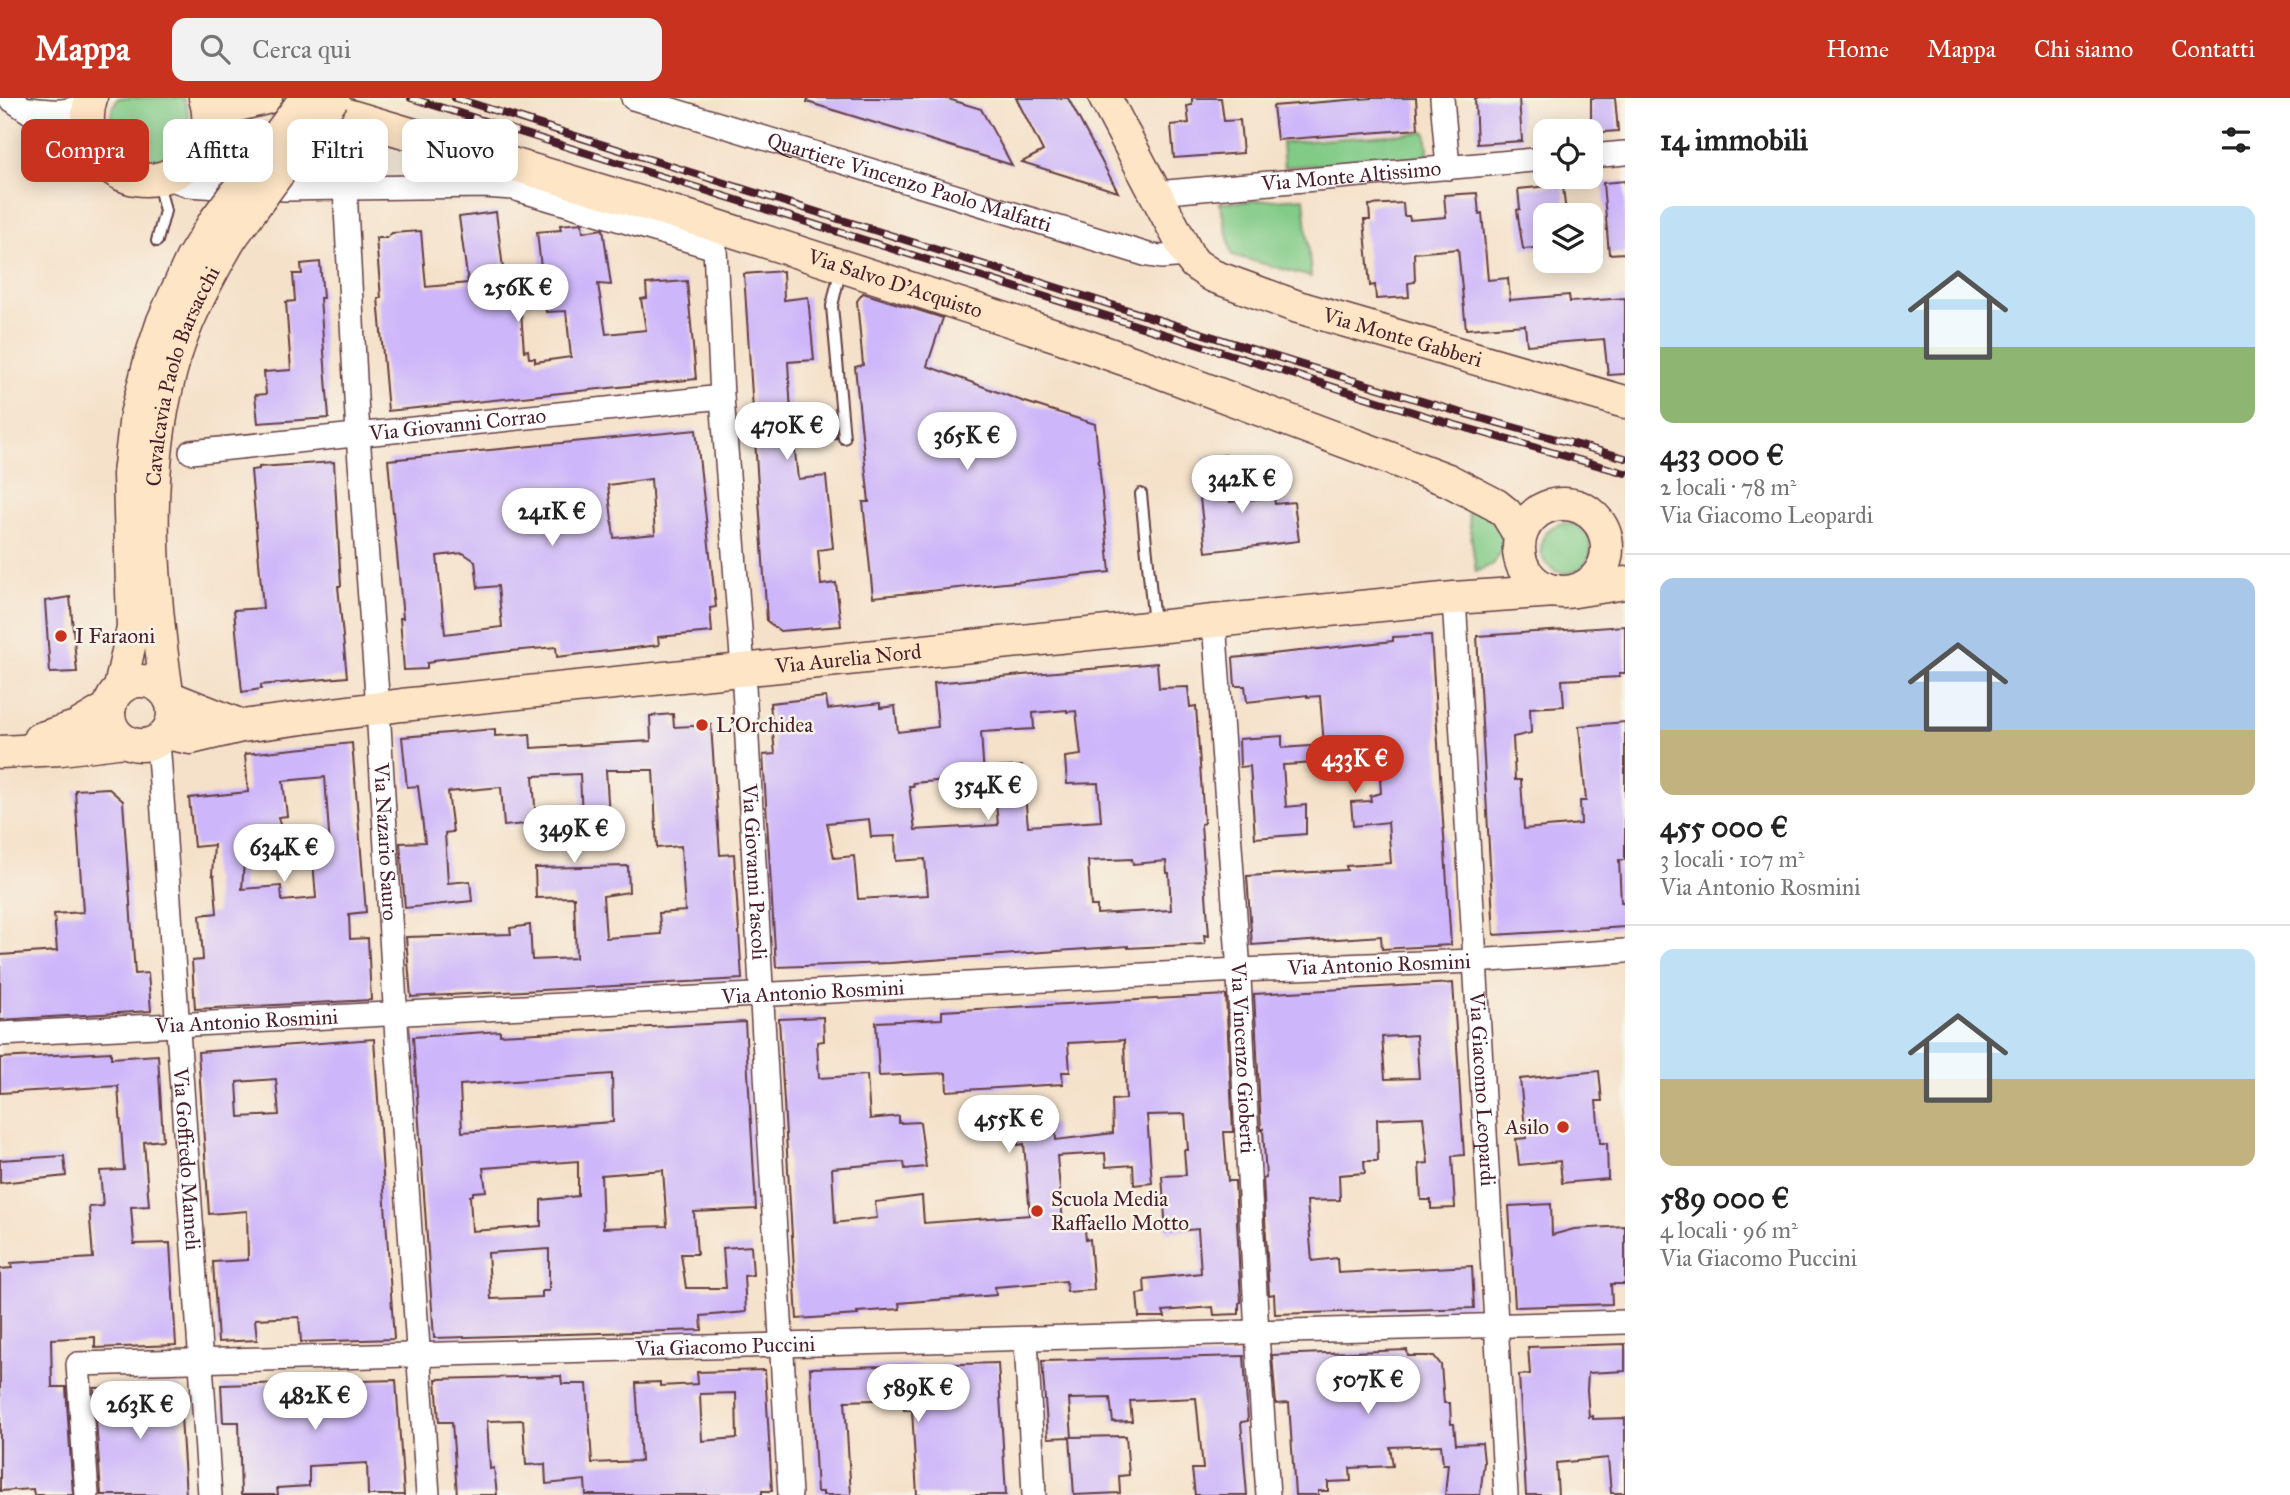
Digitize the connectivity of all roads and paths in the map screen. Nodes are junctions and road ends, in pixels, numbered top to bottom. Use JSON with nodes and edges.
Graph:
{"nodes":[{"id":1,"x":266,"y":98,"type":"edge"},
{"id":2,"x":306,"y":98,"type":"edge"},
{"id":3,"x":633,"y":98,"type":"edge"},
{"id":4,"x":1105,"y":98,"type":"edge"},
{"id":5,"x":1443,"y":98,"type":"edge"},
{"id":6,"x":90,"y":99,"type":"edge"},
{"id":7,"x":18,"y":103,"type":"edge"},
{"id":8,"x":335,"y":105,"type":"edge"},
{"id":9,"x":41,"y":119,"type":"edge"},
{"id":10,"x":89,"y":119,"type":"edge"},
{"id":11,"x":208,"y":119,"type":"edge"},
{"id":12,"x":1625,"y":153,"type":"edge"},
{"id":13,"x":1603,"y":155,"type":"edge"},
{"id":14,"x":1533,"y":160,"type":"edge"},
{"id":15,"x":1448,"y":168,"type":"junction"},
{"id":16,"x":149,"y":178,"type":"edge"},
{"id":17,"x":161,"y":178,"type":"joint"},
{"id":18,"x":177,"y":182,"type":"edge"},
{"id":19,"x":204,"y":182,"type":"edge"},
{"id":20,"x":283,"y":189,"type":"dead end"},
{"id":21,"x":345,"y":189,"type":"junction"},
{"id":22,"x":1156,"y":193,"type":"junction"},
{"id":23,"x":223,"y":230,"type":"junction"},
{"id":24,"x":158,"y":241,"type":"dead end"},
{"id":25,"x":1188,"y":255,"type":"junction"},
{"id":26,"x":842,"y":265,"type":"junction"},
{"id":27,"x":722,"y":397,"type":"junction"},
{"id":28,"x":1625,"y":402,"type":"edge"},
{"id":29,"x":358,"y":435,"type":"junction"},
{"id":30,"x":845,"y":438,"type":"dead end"},
{"id":31,"x":191,"y":452,"type":"dead end"},
{"id":32,"x":1448,"y":480,"type":"junction"},
{"id":33,"x":1141,"y":494,"type":"dead end"},
{"id":34,"x":1552,"y":505,"type":"junction"},
{"id":35,"x":1613,"y":530,"type":"edge"},
{"id":36,"x":1520,"y":546,"type":"junction"},
{"id":37,"x":1625,"y":583,"type":"edge"},
{"id":38,"x":1563,"y":591,"type":"junction"},
{"id":39,"x":1454,"y":598,"type":"junction"},
{"id":40,"x":1214,"y":621,"type":"junction"},
{"id":41,"x":1155,"y":627,"type":"junction"},
{"id":42,"x":743,"y":669,"type":"junction"},
{"id":43,"x":168,"y":695,"type":"junction"},
{"id":44,"x":115,"y":697,"type":"junction"},
{"id":45,"x":378,"y":708,"type":"junction"},
{"id":46,"x":242,"y":726,"type":"junction"},
{"id":47,"x":162,"y":736,"type":"junction"},
{"id":48,"x":125,"y":741,"type":"junction"},
{"id":49,"x":0,"y":751,"type":"edge"},
{"id":50,"x":1625,"y":951,"type":"edge"},
{"id":51,"x":1474,"y":961,"type":"junction"},
{"id":52,"x":1239,"y":970,"type":"junction"},
{"id":53,"x":762,"y":994,"type":"junction"},
{"id":54,"x":395,"y":1015,"type":"junction"},
{"id":55,"x":176,"y":1025,"type":"junction"},
{"id":56,"x":0,"y":1034,"type":"edge"},
{"id":57,"x":1625,"y":1322,"type":"edge"},
{"id":58,"x":1496,"y":1327,"type":"junction"},
{"id":59,"x":1257,"y":1334,"type":"junction"},
{"id":60,"x":1026,"y":1339,"type":"junction"},
{"id":61,"x":781,"y":1345,"type":"junction"},
{"id":62,"x":419,"y":1354,"type":"junction"},
{"id":63,"x":201,"y":1360,"type":"junction"},
{"id":64,"x":87,"y":1495,"type":"edge"},
{"id":65,"x":209,"y":1495,"type":"edge"},
{"id":66,"x":428,"y":1495,"type":"edge"},
{"id":67,"x":790,"y":1495,"type":"edge"},
{"id":68,"x":1034,"y":1495,"type":"edge"},
{"id":69,"x":1268,"y":1495,"type":"edge"},
{"id":70,"x":1506,"y":1495,"type":"edge"}],
"edges":[{"from":1,"to":11,"type":"street"},
{"from":2,"to":23,"type":"street","name":"Cavalcavia Paolo Barsacchi","bridge":true},
{"from":3,"to":25,"type":"street","name":"Quartiere Vincenzo Paolo Malfatti"},
{"from":4,"to":22,"type":"street"},
{"from":5,"to":15,"type":"street"},
{"from":6,"to":7,"type":"street"},
{"from":6,"to":10,"type":"street"},
{"from":7,"to":9,"type":"street"},
{"from":8,"to":23,"type":"street","name":"Cavalcavia Paolo Barsacchi","bridge":true},
{"from":8,"to":26,"type":"street","name":"Via Salvo D'Acquisto"},
{"from":12,"to":13,"type":"street"},
{"from":14,"to":15,"type":"street","name":"Via Monte Altissimo"},
{"from":15,"to":22,"type":"street","name":"Via Monte Altissimo"},
{"from":16,"to":17,"type":"street"},
{"from":17,"to":24,"type":"lane"},
{"from":18,"to":19,"type":"street"},
{"from":20,"to":21,"type":"street"},
{"from":21,"to":27,"type":"street","name":"Via Giovanni Pascoli"},
{"from":21,"to":29,"type":"street","name":"Via Nazario Sauro"},
{"from":22,"to":25,"type":"street"},
{"from":23,"to":43,"type":"street","name":"Cavalcavia Paolo Barsacchi"},
{"from":23,"to":44,"type":"street","name":"Cavalcavia Paolo Barsacchi"},
{"from":25,"to":28,"type":"street","name":"Via Monte Gabberi"},
{"from":26,"to":30,"type":"lane"},
{"from":26,"to":32,"type":"street","name":"Via Salvo D'Acquisto"},
{"from":27,"to":29,"type":"street","name":"Via Giovanni Corrao"},
{"from":27,"to":42,"type":"street","name":"Via Giovanni Pascoli"},
{"from":29,"to":31,"type":"street","name":"Via Giovanni Corrao"},
{"from":29,"to":45,"type":"street","name":"Via Nazario Sauro"},
{"from":32,"to":34,"type":"street","name":"Via Salvo D'Acquisto"},
{"from":32,"to":36,"type":"street","name":"Via Salvo D'Acquisto"},
{"from":33,"to":41,"type":"lane"},
{"from":34,"to":35,"type":"street"},
{"from":34,"to":36,"type":"street"},
{"from":35,"to":38,"type":"street"},
{"from":36,"to":38,"type":"street"},
{"from":36,"to":39,"type":"street","name":"Via Aurelia Nord"},
{"from":37,"to":38,"type":"street","name":"Via Aurelia Nord"},
{"from":38,"to":39,"type":"street","name":"Via Aurelia Nord"},
{"from":39,"to":40,"type":"street","name":"Via Aurelia Nord"},
{"from":39,"to":51,"type":"street","name":"Via Giacomo Leopardi"},
{"from":40,"to":41,"type":"street","name":"Via Aurelia Nord"},
{"from":40,"to":52,"type":"street","name":"Via Vincenzo Gioberti"},
{"from":41,"to":42,"type":"street","name":"Via Aurelia Nord"},
{"from":42,"to":45,"type":"street","name":"Via Aurelia Nord"},
{"from":42,"to":53,"type":"street","name":"Via Giovanni Pascoli"},
{"from":43,"to":44,"type":"street"},
{"from":43,"to":46,"type":"street","name":"Via Aurelia Nord"},
{"from":43,"to":47,"type":"street"},
{"from":44,"to":48,"type":"street"},
{"from":44,"to":49,"type":"street"},
{"from":45,"to":46,"type":"street","name":"Via Aurelia Nord"},
{"from":45,"to":54,"type":"street","name":"Via Nazario Sauro"},
{"from":46,"to":47,"type":"street","name":"Via Aurelia Nord"},
{"from":47,"to":48,"type":"street"},
{"from":47,"to":55,"type":"street","name":"Via Goffredo Mameli"},
{"from":48,"to":49,"type":"street"},
{"from":50,"to":51,"type":"street","name":"Via Antonio Rosmini"},
{"from":51,"to":52,"type":"street","name":"Via Antonio Rosmini"},
{"from":51,"to":58,"type":"street","name":"Via Giacomo Leopardi"},
{"from":52,"to":53,"type":"street","name":"Via Antonio Rosmini"},
{"from":52,"to":59,"type":"street","name":"Via Vincenzo Gioberti"},
{"from":53,"to":54,"type":"street","name":"Via Antonio Rosmini"},
{"from":53,"to":61,"type":"street","name":"Via Giovanni Pascoli"},
{"from":54,"to":55,"type":"street","name":"Via Antonio Rosmini"},
{"from":54,"to":62,"type":"street","name":"Via Nazario Sauro"},
{"from":55,"to":56,"type":"street","name":"Via Antonio Rosmini"},
{"from":55,"to":63,"type":"street","name":"Via Goffredo Mameli"},
{"from":57,"to":58,"type":"street","name":"Via Giacomo Puccini"},
{"from":58,"to":59,"type":"street","name":"Via Giacomo Puccini"},
{"from":58,"to":70,"type":"street","name":"Via Giacomo Leopardi"},
{"from":59,"to":60,"type":"street","name":"Via Giacomo Puccini"},
{"from":59,"to":69,"type":"street","name":"Via Vincenzo Gioberti"},
{"from":60,"to":61,"type":"street","name":"Via Giacomo Puccini"},
{"from":60,"to":68,"type":"street"},
{"from":61,"to":62,"type":"street","name":"Via Giacomo Puccini"},
{"from":61,"to":67,"type":"street","name":"Via Giovanni Pascoli"},
{"from":62,"to":63,"type":"street","name":"Via Giacomo Puccini"},
{"from":62,"to":66,"type":"street","name":"Via Nazario Sauro"},
{"from":63,"to":64,"type":"street","name":"Via Giacomo Puccini"},
{"from":63,"to":65,"type":"street","name":"Via Goffredo Mameli"}]}
